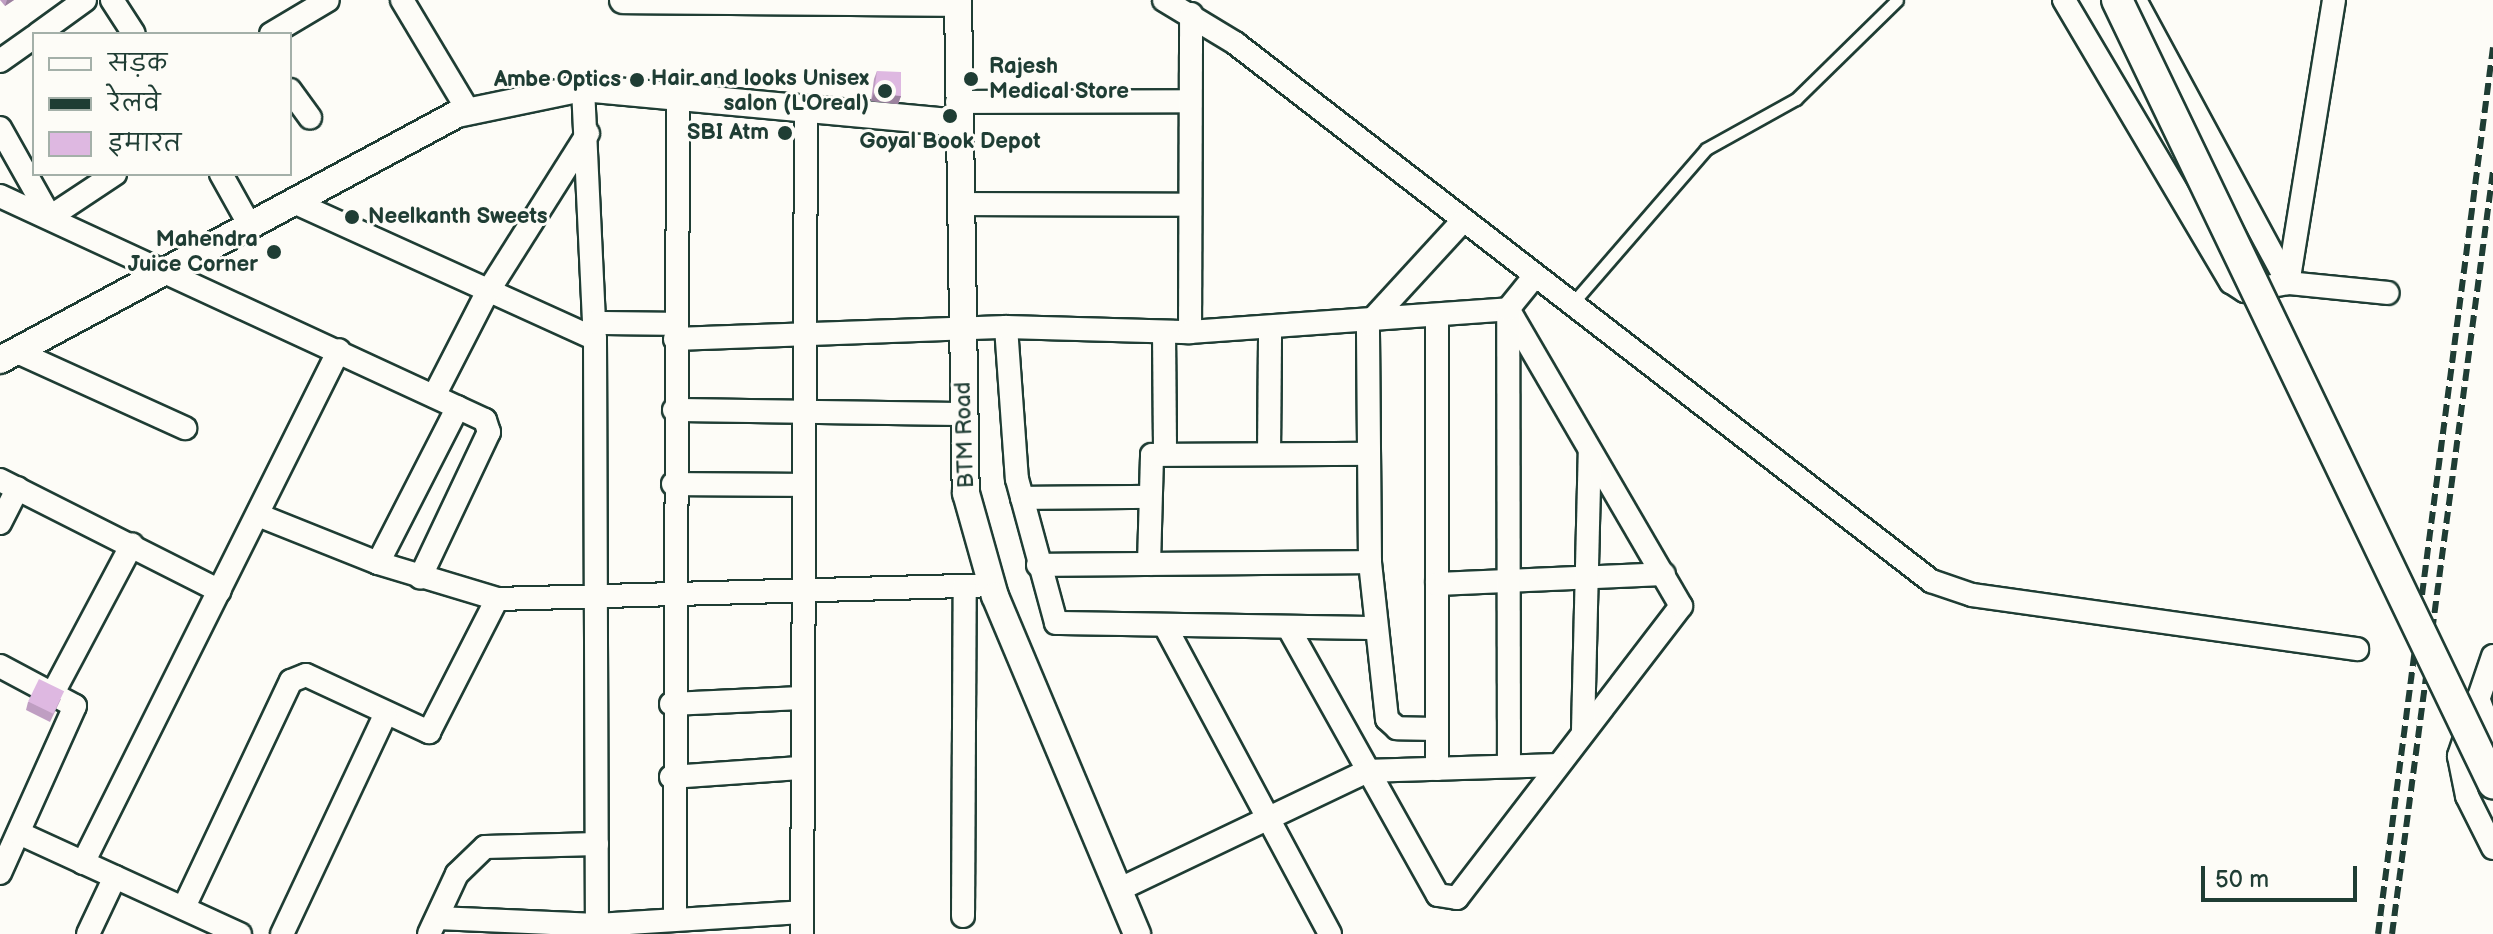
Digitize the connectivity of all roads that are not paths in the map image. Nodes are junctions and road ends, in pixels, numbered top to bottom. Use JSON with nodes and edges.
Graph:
{"nodes":[{"id":1,"x":85,"y":0,"type":"edge"},
{"id":2,"x":112,"y":0,"type":"edge"},
{"id":3,"x":328,"y":0,"type":"edge"},
{"id":4,"x":402,"y":0,"type":"edge"},
{"id":5,"x":623,"y":0,"type":"edge"},
{"id":6,"x":1164,"y":0,"type":"edge"},
{"id":7,"x":1897,"y":0,"type":"edge"},
{"id":8,"x":2064,"y":0,"type":"edge"},
{"id":9,"x":2117,"y":0,"type":"edge"},
{"id":10,"x":2135,"y":0,"type":"edge"},
{"id":11,"x":2334,"y":0,"type":"edge"},
{"id":12,"x":958,"y":1,"type":"edge"},
{"id":13,"x":1191,"y":14,"type":"junction"},
{"id":14,"x":40,"y":32,"type":"edge"},
{"id":15,"x":133,"y":32,"type":"edge"},
{"id":16,"x":274,"y":32,"type":"edge"},
{"id":17,"x":32,"y":38,"type":"edge"},
{"id":18,"x":0,"y":61,"type":"edge"},
{"id":19,"x":583,"y":88,"type":"junction"},
{"id":20,"x":292,"y":93,"type":"edge"},
{"id":21,"x":678,"y":101,"type":"junction"},
{"id":22,"x":1190,"y":101,"type":"junction"},
{"id":23,"x":469,"y":112,"type":"junction"},
{"id":24,"x":806,"y":112,"type":"junction"},
{"id":25,"x":957,"y":112,"type":"junction"},
{"id":26,"x":310,"y":118,"type":"dead end"},
{"id":27,"x":0,"y":128,"type":"edge"},
{"id":28,"x":588,"y":133,"type":"junction"},
{"id":29,"x":112,"y":176,"type":"edge"},
{"id":30,"x":222,"y":176,"type":"edge"},
{"id":31,"x":0,"y":196,"type":"edge"},
{"id":32,"x":298,"y":204,"type":"junction"},
{"id":33,"x":959,"y":204,"type":"junction"},
{"id":34,"x":1190,"y":205,"type":"junction"},
{"id":35,"x":50,"y":217,"type":"junction"},
{"id":36,"x":1461,"y":223,"type":"junction"},
{"id":37,"x":249,"y":224,"type":"junction"},
{"id":38,"x":167,"y":272,"type":"junction"},
{"id":39,"x":1533,"y":278,"type":"junction"},
{"id":40,"x":2288,"y":283,"type":"junction"},
{"id":41,"x":487,"y":293,"type":"junction"},
{"id":42,"x":2388,"y":293,"type":"dead end"},
{"id":43,"x":1571,"y":306,"type":"junction"},
{"id":44,"x":1508,"y":309,"type":"junction"},
{"id":45,"x":1437,"y":317,"type":"junction"},
{"id":46,"x":1368,"y":324,"type":"junction"},
{"id":47,"x":1006,"y":327,"type":"junction"},
{"id":48,"x":1270,"y":328,"type":"junction"},
{"id":49,"x":595,"y":331,"type":"junction"},
{"id":50,"x":675,"y":331,"type":"junction"},
{"id":51,"x":962,"y":331,"type":"junction"},
{"id":52,"x":1164,"y":332,"type":"junction"},
{"id":53,"x":1190,"y":332,"type":"junction"},
{"id":54,"x":807,"y":339,"type":"junction"},
{"id":55,"x":339,"y":350,"type":"junction"},
{"id":56,"x":7,"y":356,"type":"edge"},
{"id":57,"x":434,"y":396,"type":"junction"},
{"id":58,"x":458,"y":407,"type":"junction"},
{"id":59,"x":674,"y":410,"type":"junction"},
{"id":60,"x":805,"y":411,"type":"junction"},
{"id":61,"x":964,"y":414,"type":"junction"},
{"id":62,"x":185,"y":428,"type":"dead end"},
{"id":63,"x":1590,"y":449,"type":"junction"},
{"id":64,"x":1165,"y":454,"type":"junction"},
{"id":65,"x":1269,"y":454,"type":"junction"},
{"id":66,"x":1369,"y":454,"type":"junction"},
{"id":67,"x":9,"y":484,"type":"edge"},
{"id":68,"x":673,"y":484,"type":"junction"},
{"id":69,"x":804,"y":485,"type":"junction"},
{"id":70,"x":1149,"y":497,"type":"junction"},
{"id":71,"x":1022,"y":498,"type":"junction"},
{"id":72,"x":258,"y":515,"type":"junction"},
{"id":73,"x":0,"y":523,"type":"edge"},
{"id":74,"x":132,"y":544,"type":"junction"},
{"id":75,"x":1370,"y":562,"type":"junction"},
{"id":76,"x":378,"y":563,"type":"junction"},
{"id":77,"x":1149,"y":564,"type":"junction"},
{"id":78,"x":1038,"y":565,"type":"junction"},
{"id":79,"x":1664,"y":574,"type":"junction"},
{"id":80,"x":1586,"y":577,"type":"junction"},
{"id":81,"x":420,"y":578,"type":"junction"},
{"id":82,"x":1509,"y":581,"type":"junction"},
{"id":83,"x":1437,"y":584,"type":"junction"},
{"id":84,"x":802,"y":585,"type":"junction"},
{"id":85,"x":992,"y":585,"type":"junction"},
{"id":86,"x":965,"y":586,"type":"junction"},
{"id":87,"x":220,"y":591,"type":"junction"},
{"id":88,"x":672,"y":592,"type":"junction"},
{"id":89,"x":598,"y":597,"type":"junction"},
{"id":90,"x":497,"y":599,"type":"junction"},
{"id":91,"x":1165,"y":626,"type":"junction"},
{"id":92,"x":1288,"y":627,"type":"junction"},
{"id":93,"x":1374,"y":628,"type":"junction"},
{"id":94,"x":2357,"y":649,"type":"dead end"},
{"id":95,"x":2493,"y":656,"type":"edge"},
{"id":96,"x":0,"y":666,"type":"edge"},
{"id":97,"x":54,"y":691,"type":"junction"},
{"id":98,"x":801,"y":698,"type":"junction"},
{"id":99,"x":2478,"y":698,"type":"junction"},
{"id":100,"x":671,"y":704,"type":"junction"},
{"id":101,"x":385,"y":715,"type":"junction"},
{"id":102,"x":1436,"y":729,"type":"junction"},
{"id":103,"x":1583,"y":730,"type":"junction"},
{"id":104,"x":2493,"y":738,"type":"edge"},
{"id":105,"x":1556,"y":765,"type":"junction"},
{"id":106,"x":1509,"y":766,"type":"junction"},
{"id":107,"x":800,"y":768,"type":"junction"},
{"id":108,"x":1437,"y":769,"type":"junction"},
{"id":109,"x":1368,"y":771,"type":"junction"},
{"id":110,"x":671,"y":777,"type":"junction"},
{"id":111,"x":2493,"y":783,"type":"edge"},
{"id":112,"x":1268,"y":818,"type":"junction"},
{"id":113,"x":19,"y":833,"type":"junction"},
{"id":114,"x":597,"y":844,"type":"junction"},
{"id":115,"x":2493,"y":848,"type":"edge"},
{"id":116,"x":83,"y":863,"type":"junction"},
{"id":117,"x":0,"y":873,"type":"edge"},
{"id":118,"x":115,"y":877,"type":"junction"},
{"id":119,"x":1118,"y":890,"type":"junction"},
{"id":120,"x":184,"y":907,"type":"junction"},
{"id":121,"x":963,"y":916,"type":"dead end"},
{"id":122,"x":675,"y":918,"type":"junction"},
{"id":123,"x":802,"y":923,"type":"edge"},
{"id":124,"x":433,"y":926,"type":"edge"},
{"id":125,"x":597,"y":930,"type":"edge"},
{"id":126,"x":236,"y":933,"type":"edge"},
{"id":127,"x":88,"y":934,"type":"edge"},
{"id":128,"x":282,"y":934,"type":"edge"},
{"id":129,"x":1137,"y":934,"type":"edge"},
{"id":130,"x":1330,"y":934,"type":"edge"}],
"edges":[{"from":1,"to":14,"type":"street"},
{"from":2,"to":15,"type":"street"},
{"from":3,"to":16,"type":"street"},
{"from":4,"to":23,"type":"street"},
{"from":5,"to":12,"type":"street"},
{"from":6,"to":13,"type":"street"},
{"from":7,"to":43,"type":"lane"},
{"from":8,"to":40,"type":"street"},
{"from":9,"to":111,"type":"main road","bridge":true},
{"from":10,"to":40,"type":"street"},
{"from":11,"to":40,"type":"street"},
{"from":12,"to":25,"type":"street","name":"BTM Road"},
{"from":13,"to":22,"type":"street"},
{"from":13,"to":36,"type":"street"},
{"from":17,"to":18,"type":"street"},
{"from":19,"to":21,"type":"street"},
{"from":19,"to":23,"type":"street"},
{"from":19,"to":28,"type":"street"},
{"from":20,"to":26,"type":"street"},
{"from":21,"to":24,"type":"street"},
{"from":21,"to":50,"type":"street"},
{"from":22,"to":25,"type":"street"},
{"from":22,"to":34,"type":"street"},
{"from":23,"to":32,"type":"street"},
{"from":24,"to":25,"type":"street"},
{"from":24,"to":54,"type":"street"},
{"from":25,"to":33,"type":"street","name":"BTM Road"},
{"from":27,"to":35,"type":"street"},
{"from":28,"to":41,"type":"street"},
{"from":28,"to":49,"type":"street"},
{"from":29,"to":35,"type":"street"},
{"from":30,"to":37,"type":"street"},
{"from":31,"to":35,"type":"street"},
{"from":32,"to":37,"type":"street"},
{"from":32,"to":41,"type":"street"},
{"from":33,"to":34,"type":"street"},
{"from":33,"to":51,"type":"street","name":"BTM Road"},
{"from":34,"to":53,"type":"street"},
{"from":35,"to":38,"type":"street"},
{"from":36,"to":39,"type":"street"},
{"from":36,"to":46,"type":"street"},
{"from":37,"to":38,"type":"street"},
{"from":38,"to":55,"type":"street"},
{"from":38,"to":56,"type":"street"},
{"from":39,"to":43,"type":"street"},
{"from":39,"to":44,"type":"street"},
{"from":40,"to":42,"type":"street"},
{"from":41,"to":49,"type":"street"},
{"from":41,"to":57,"type":"street"},
{"from":43,"to":94,"type":"street"},
{"from":44,"to":45,"type":"street"},
{"from":44,"to":63,"type":"street"},
{"from":44,"to":82,"type":"street"},
{"from":45,"to":46,"type":"street"},
{"from":45,"to":83,"type":"street"},
{"from":46,"to":48,"type":"street"},
{"from":46,"to":66,"type":"street"},
{"from":47,"to":51,"type":"street"},
{"from":47,"to":52,"type":"street"},
{"from":47,"to":71,"type":"street"},
{"from":48,"to":53,"type":"street"},
{"from":48,"to":65,"type":"street"},
{"from":49,"to":50,"type":"street"},
{"from":49,"to":89,"type":"street"},
{"from":50,"to":54,"type":"street"},
{"from":50,"to":59,"type":"street"},
{"from":51,"to":54,"type":"street"},
{"from":51,"to":61,"type":"street","name":"BTM Road"},
{"from":52,"to":53,"type":"street"},
{"from":52,"to":64,"type":"street"},
{"from":54,"to":60,"type":"street"},
{"from":55,"to":57,"type":"street"},
{"from":55,"to":72,"type":"street"},
{"from":56,"to":62,"type":"street"},
{"from":57,"to":58,"type":"street"},
{"from":58,"to":76,"type":"street"},
{"from":58,"to":81,"type":"street"},
{"from":59,"to":60,"type":"street"},
{"from":59,"to":68,"type":"street"},
{"from":60,"to":61,"type":"street"},
{"from":60,"to":69,"type":"street"},
{"from":61,"to":85,"type":"street","name":"BTM Road"},
{"from":63,"to":79,"type":"street"},
{"from":63,"to":80,"type":"street"},
{"from":64,"to":65,"type":"street"},
{"from":64,"to":70,"type":"street"},
{"from":65,"to":66,"type":"street"},
{"from":66,"to":75,"type":"street"},
{"from":67,"to":73,"type":"street"},
{"from":67,"to":74,"type":"street"},
{"from":68,"to":69,"type":"street"},
{"from":68,"to":88,"type":"street"},
{"from":69,"to":84,"type":"street"},
{"from":70,"to":71,"type":"street"},
{"from":70,"to":77,"type":"street"},
{"from":71,"to":78,"type":"street"},
{"from":72,"to":76,"type":"street"},
{"from":72,"to":87,"type":"street"},
{"from":74,"to":87,"type":"street"},
{"from":74,"to":97,"type":"street"},
{"from":75,"to":77,"type":"street"},
{"from":75,"to":93,"type":"street"},
{"from":76,"to":81,"type":"street"},
{"from":77,"to":78,"type":"street"},
{"from":78,"to":91,"type":"street"},
{"from":79,"to":80,"type":"street"},
{"from":79,"to":103,"type":"street"},
{"from":80,"to":82,"type":"street"},
{"from":80,"to":103,"type":"street"},
{"from":81,"to":90,"type":"street"},
{"from":82,"to":83,"type":"street"},
{"from":82,"to":106,"type":"street"},
{"from":83,"to":102,"type":"street"},
{"from":84,"to":86,"type":"street"},
{"from":84,"to":88,"type":"street"},
{"from":84,"to":98,"type":"street"},
{"from":85,"to":86,"type":"street"},
{"from":85,"to":119,"type":"street","name":"BTM Road"},
{"from":86,"to":121,"type":"street"},
{"from":87,"to":116,"type":"street"},
{"from":88,"to":89,"type":"street"},
{"from":88,"to":100,"type":"street"},
{"from":89,"to":90,"type":"street"},
{"from":89,"to":114,"type":"street"},
{"from":90,"to":101,"type":"street"},
{"from":91,"to":92,"type":"street"},
{"from":91,"to":112,"type":"street"},
{"from":92,"to":93,"type":"street"},
{"from":92,"to":109,"type":"street"},
{"from":93,"to":102,"type":"street"},
{"from":95,"to":99,"type":"street"},
{"from":96,"to":97,"type":"street"},
{"from":97,"to":113,"type":"street"},
{"from":98,"to":100,"type":"street"},
{"from":98,"to":107,"type":"street"},
{"from":99,"to":104,"type":"street"},
{"from":99,"to":115,"type":"street"},
{"from":100,"to":110,"type":"street"},
{"from":101,"to":120,"type":"street"},
{"from":101,"to":128,"type":"street"},
{"from":102,"to":108,"type":"street"},
{"from":103,"to":105,"type":"street"},
{"from":105,"to":106,"type":"street"},
{"from":105,"to":109,"type":"street"},
{"from":106,"to":108,"type":"street"},
{"from":107,"to":110,"type":"street"},
{"from":107,"to":123,"type":"street"},
{"from":108,"to":109,"type":"street"},
{"from":109,"to":112,"type":"street"},
{"from":110,"to":122,"type":"street"},
{"from":112,"to":119,"type":"street"},
{"from":112,"to":130,"type":"street"},
{"from":113,"to":116,"type":"street"},
{"from":113,"to":117,"type":"street"},
{"from":114,"to":124,"type":"street"},
{"from":114,"to":125,"type":"street"},
{"from":116,"to":118,"type":"street"},
{"from":118,"to":120,"type":"street"},
{"from":118,"to":127,"type":"street"},
{"from":119,"to":129,"type":"street","name":"BTM Road"},
{"from":120,"to":126,"type":"street"},
{"from":122,"to":123,"type":"street"},
{"from":122,"to":125,"type":"street"},
{"from":124,"to":125,"type":"street"}]}
